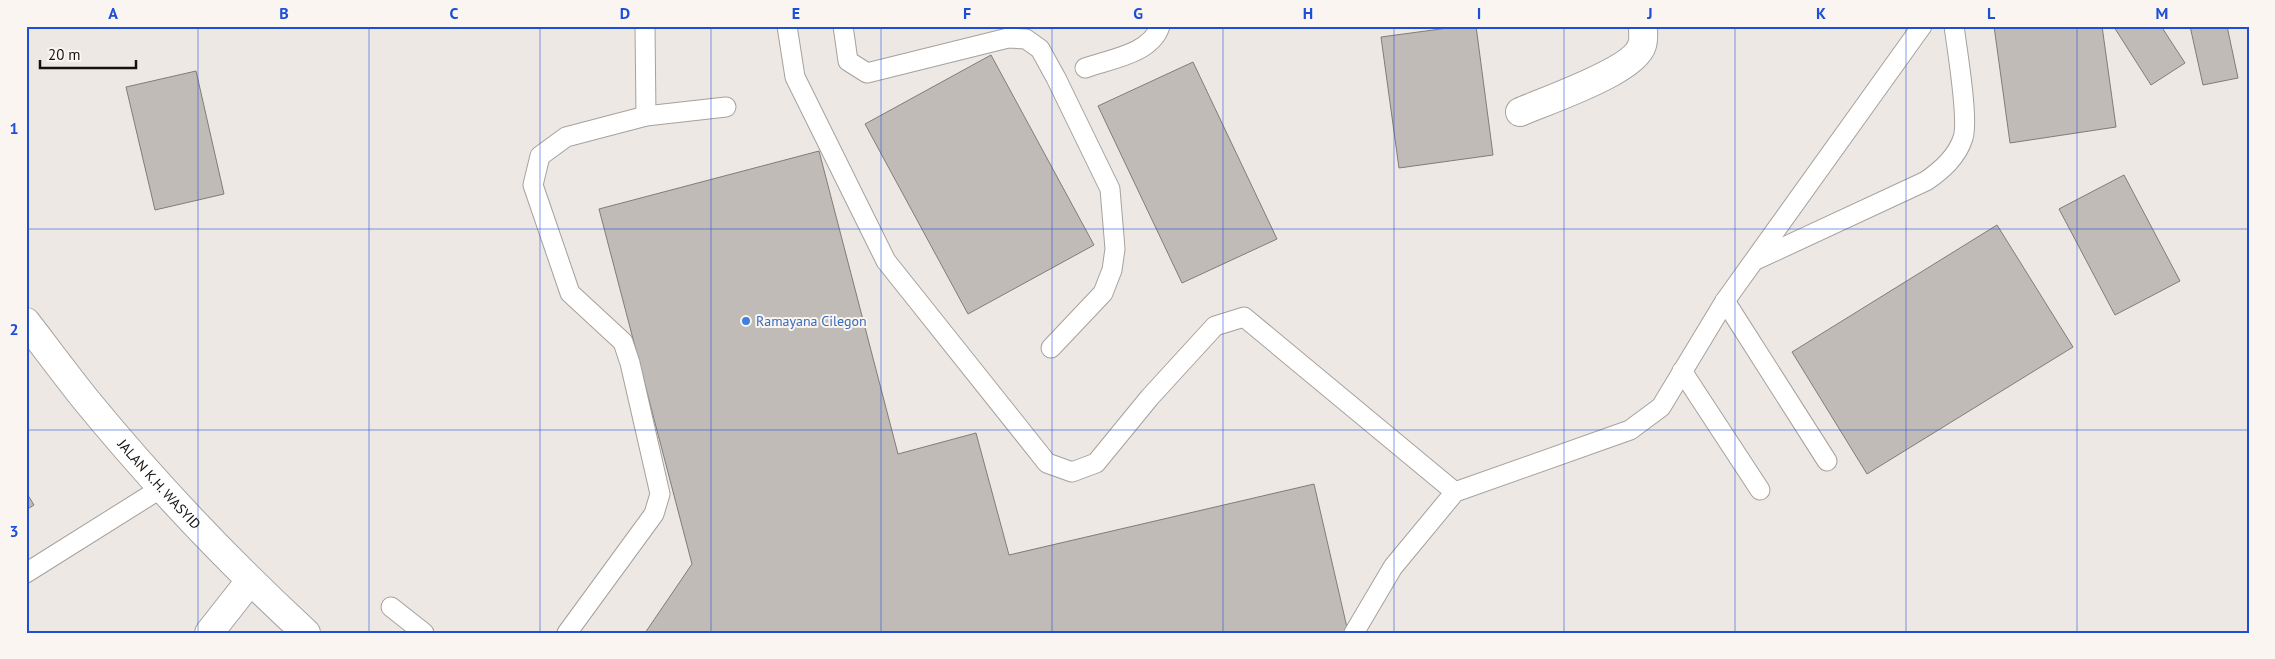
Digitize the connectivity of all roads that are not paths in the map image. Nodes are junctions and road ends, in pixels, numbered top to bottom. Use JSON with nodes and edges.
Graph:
{"nodes":[{"id":1,"x":645,"y":26,"type":"edge"},
{"id":2,"x":788,"y":26,"type":"edge"},
{"id":3,"x":843,"y":26,"type":"edge"},
{"id":4,"x":1160,"y":26,"type":"edge"},
{"id":5,"x":1643,"y":26,"type":"edge"},
{"id":6,"x":1922,"y":26,"type":"edge"},
{"id":7,"x":1954,"y":26,"type":"edge"},
{"id":8,"x":1086,"y":68,"type":"dead end"},
{"id":9,"x":726,"y":107,"type":"dead end"},
{"id":10,"x":1520,"y":112,"type":"dead end"},
{"id":11,"x":646,"y":116,"type":"junction"},
{"id":12,"x":1756,"y":260,"type":"junction"},
{"id":13,"x":1725,"y":301,"type":"junction"},
{"id":14,"x":26,"y":322,"type":"edge"},
{"id":15,"x":1051,"y":348,"type":"dead end"},
{"id":16,"x":1682,"y":371,"type":"junction"},
{"id":17,"x":1827,"y":461,"type":"dead end"},
{"id":18,"x":162,"y":487,"type":"junction"},
{"id":19,"x":1760,"y":490,"type":"dead end"},
{"id":20,"x":1455,"y":492,"type":"junction"},
{"id":21,"x":26,"y":573,"type":"edge"},
{"id":22,"x":250,"y":581,"type":"junction"},
{"id":23,"x":391,"y":607,"type":"dead end"},
{"id":24,"x":209,"y":633,"type":"edge"},
{"id":25,"x":306,"y":633,"type":"edge"},
{"id":26,"x":424,"y":633,"type":"edge"},
{"id":27,"x":567,"y":633,"type":"edge"},
{"id":28,"x":1354,"y":633,"type":"edge"}],
"edges":[{"from":1,"to":11,"type":"lane"},
{"from":2,"to":20,"type":"lane"},
{"from":3,"to":15,"type":"lane"},
{"from":4,"to":8,"type":"lane"},
{"from":5,"to":10,"type":"street"},
{"from":6,"to":12,"type":"lane"},
{"from":7,"to":12,"type":"lane"},
{"from":9,"to":11,"type":"lane"},
{"from":11,"to":27,"type":"lane"},
{"from":12,"to":13,"type":"lane"},
{"from":13,"to":16,"type":"lane"},
{"from":13,"to":17,"type":"lane"},
{"from":14,"to":18,"type":"street","name":"JALAN K.H. WASYID"},
{"from":16,"to":19,"type":"lane"},
{"from":16,"to":20,"type":"lane"},
{"from":18,"to":21,"type":"lane"},
{"from":18,"to":22,"type":"street","name":"JALAN K.H. WASYID"},
{"from":20,"to":28,"type":"lane"},
{"from":22,"to":24,"type":"street"},
{"from":22,"to":25,"type":"street","name":"JALAN K.H. WASYID"},
{"from":23,"to":26,"type":"lane"}]}
